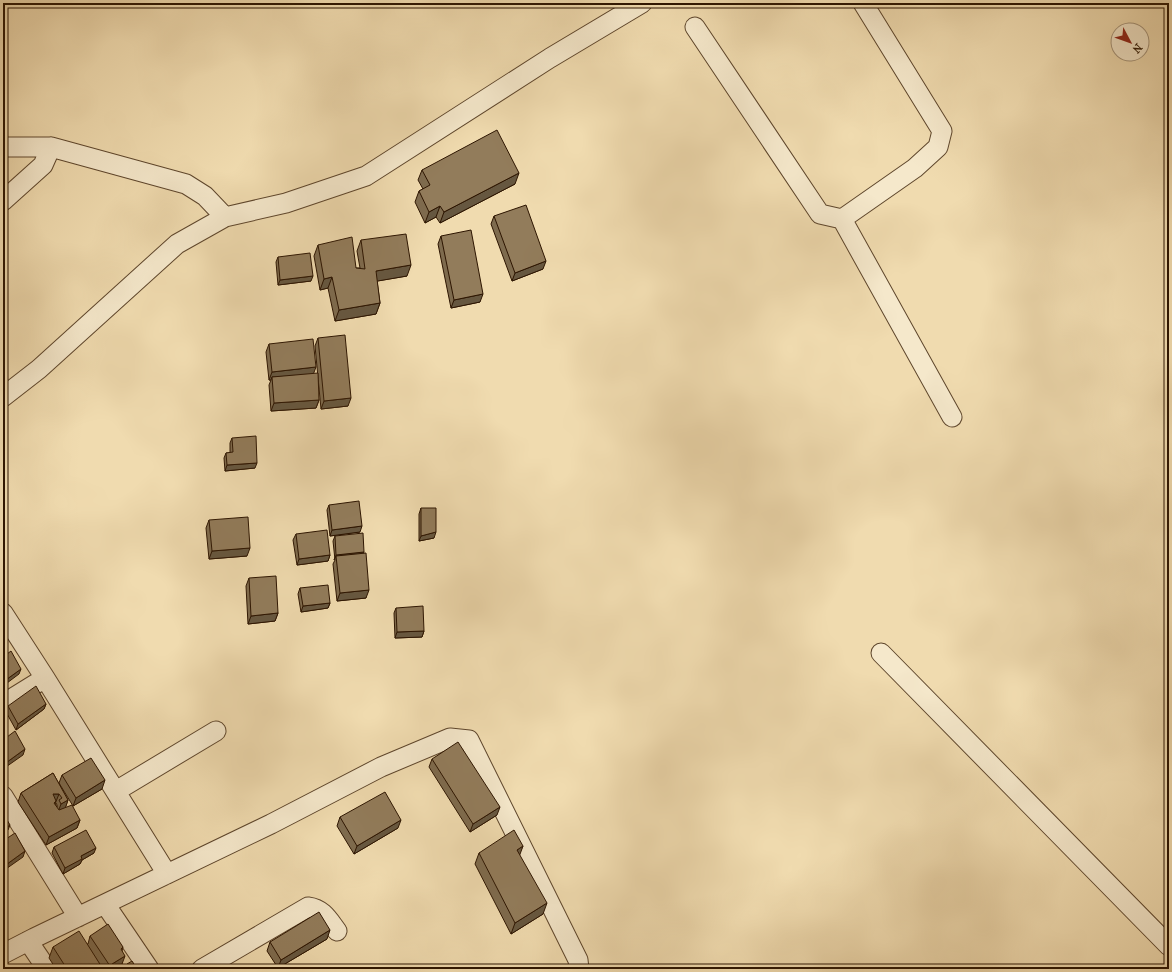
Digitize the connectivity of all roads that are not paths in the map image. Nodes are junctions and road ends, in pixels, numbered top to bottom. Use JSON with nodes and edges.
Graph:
{"nodes":[{"id":1,"x":642,"y":3,"type":"edge"},
{"id":2,"x":863,"y":3,"type":"edge"},
{"id":3,"x":695,"y":28,"type":"dead end"},
{"id":4,"x":3,"y":147,"type":"edge"},
{"id":5,"x":51,"y":147,"type":"junction"},
{"id":6,"x":3,"y":201,"type":"edge"},
{"id":7,"x":225,"y":216,"type":"junction"},
{"id":8,"x":842,"y":220,"type":"junction"},
{"id":9,"x":3,"y":397,"type":"edge"},
{"id":10,"x":952,"y":417,"type":"dead end"},
{"id":11,"x":3,"y":613,"type":"edge"},
{"id":12,"x":882,"y":653,"type":"dead end"},
{"id":13,"x":45,"y":678,"type":"junction"},
{"id":14,"x":3,"y":704,"type":"edge"},
{"id":15,"x":216,"y":731,"type":"dead end"},
{"id":16,"x":116,"y":791,"type":"junction"},
{"id":17,"x":3,"y":796,"type":"edge"},
{"id":18,"x":167,"y":874,"type":"junction"},
{"id":19,"x":105,"y":904,"type":"junction"},
{"id":20,"x":78,"y":917,"type":"junction"},
{"id":21,"x":336,"y":931,"type":"dead end"},
{"id":22,"x":28,"y":941,"type":"junction"},
{"id":23,"x":1169,"y":946,"type":"edge"},
{"id":24,"x":3,"y":954,"type":"edge"},
{"id":25,"x":47,"y":969,"type":"edge"},
{"id":26,"x":150,"y":969,"type":"edge"},
{"id":27,"x":202,"y":969,"type":"edge"},
{"id":28,"x":579,"y":969,"type":"edge"}],
"edges":[{"from":1,"to":7,"type":"street"},
{"from":2,"to":8,"type":"street"},
{"from":3,"to":8,"type":"street"},
{"from":4,"to":5,"type":"street"},
{"from":5,"to":6,"type":"street"},
{"from":5,"to":7,"type":"street"},
{"from":7,"to":9,"type":"street"},
{"from":8,"to":10,"type":"street"},
{"from":11,"to":13,"type":"street"},
{"from":12,"to":23,"type":"street"},
{"from":13,"to":14,"type":"street"},
{"from":13,"to":16,"type":"street"},
{"from":15,"to":16,"type":"street"},
{"from":16,"to":18,"type":"street"},
{"from":17,"to":20,"type":"street"},
{"from":18,"to":19,"type":"street"},
{"from":18,"to":28,"type":"street"},
{"from":19,"to":20,"type":"street"},
{"from":19,"to":26,"type":"street"},
{"from":20,"to":22,"type":"street"},
{"from":21,"to":27,"type":"street"},
{"from":22,"to":24,"type":"street"},
{"from":22,"to":25,"type":"street"}]}
